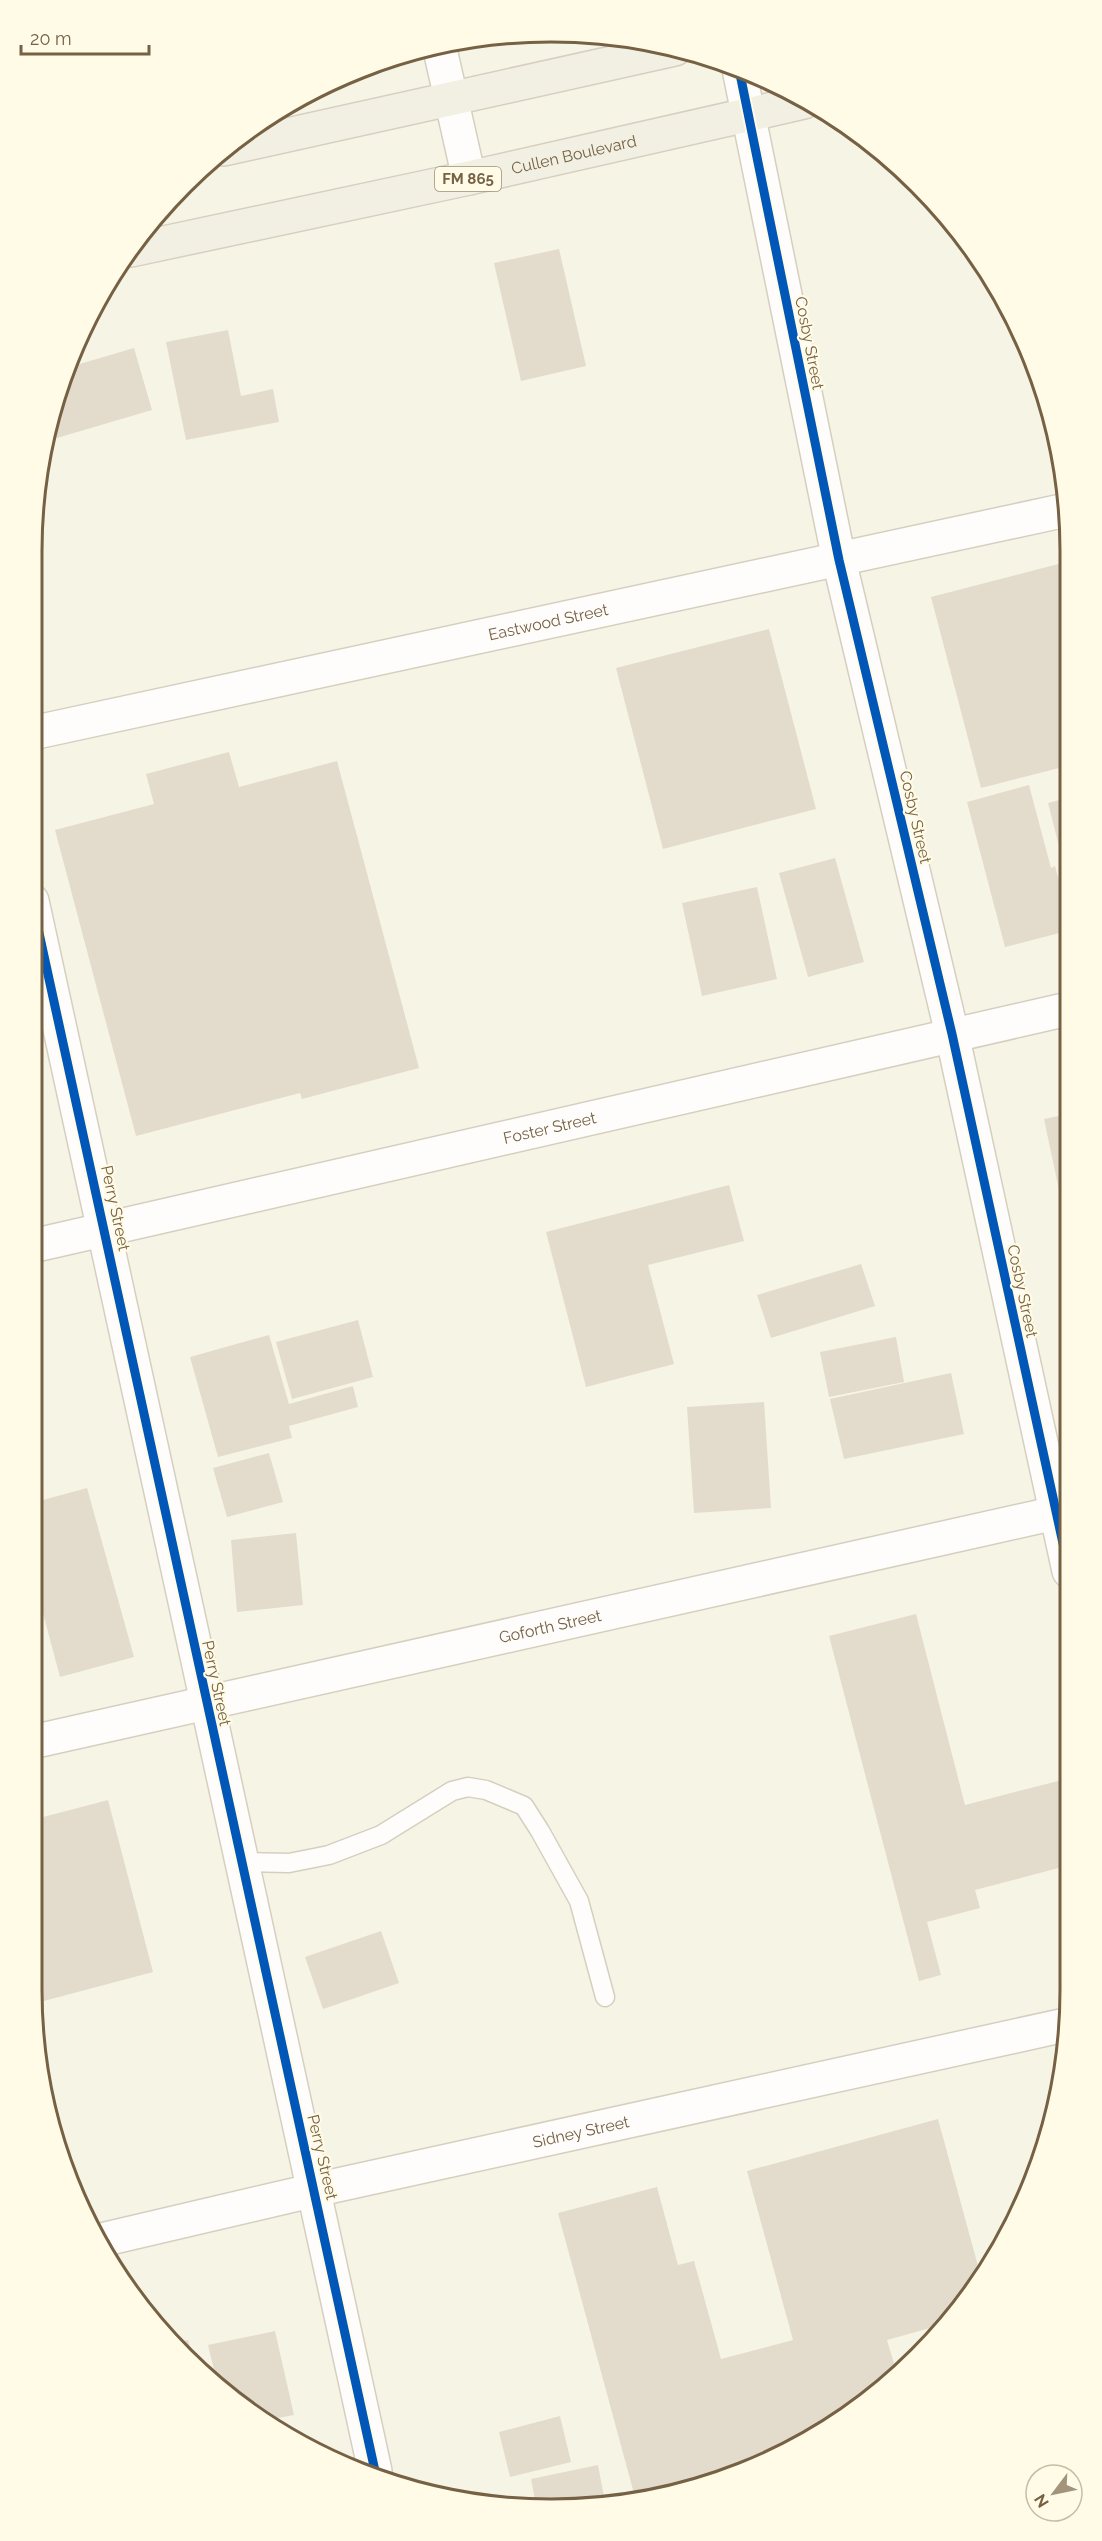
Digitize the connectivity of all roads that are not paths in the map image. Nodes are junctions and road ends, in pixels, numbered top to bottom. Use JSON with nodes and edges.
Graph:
{"nodes":[{"id":1,"x":656,"y":53,"type":"edge"},
{"id":2,"x":441,"y":54,"type":"edge"},
{"id":3,"x":741,"y":79,"type":"edge"},
{"id":4,"x":451,"y":100,"type":"junction"},
{"id":5,"x":795,"y":104,"type":"edge"},
{"id":6,"x":749,"y":114,"type":"junction"},
{"id":7,"x":244,"y":145,"type":"edge"},
{"id":8,"x":469,"y":178,"type":"junction"},
{"id":9,"x":142,"y":248,"type":"edge"},
{"id":10,"x":1058,"y":512,"type":"edge"},
{"id":11,"x":838,"y":560,"type":"junction"},
{"id":12,"x":42,"y":731,"type":"edge"},
{"id":13,"x":42,"y":946,"type":"edge"},
{"id":14,"x":1060,"y":1011,"type":"edge"},
{"id":15,"x":952,"y":1034,"type":"junction"},
{"id":16,"x":105,"y":1229,"type":"junction"},
{"id":17,"x":42,"y":1244,"type":"edge"},
{"id":18,"x":1060,"y":1499,"type":"edge"},
{"id":19,"x":1060,"y":1513,"type":"edge"},
{"id":20,"x":205,"y":1704,"type":"junction"},
{"id":21,"x":42,"y":1740,"type":"edge"},
{"id":22,"x":241,"y":1862,"type":"junction"},
{"id":23,"x":605,"y":1997,"type":"dead end"},
{"id":24,"x":1059,"y":2026,"type":"edge"},
{"id":25,"x":315,"y":2190,"type":"junction"},
{"id":26,"x":107,"y":2239,"type":"edge"},
{"id":27,"x":374,"y":2467,"type":"edge"}],
"edges":[{"from":1,"to":4,"type":"main road"},
{"from":2,"to":4,"type":"street"},
{"from":3,"to":6,"type":"street","name":"Cosby Street"},
{"from":4,"to":7,"type":"main road"},
{"from":4,"to":8,"type":"street"},
{"from":5,"to":6,"type":"main road","name":"Cullen Boulevard","number":"FM 865"},
{"from":6,"to":8,"type":"main road","name":"Cullen Boulevard","number":"FM 865"},
{"from":6,"to":11,"type":"street","name":"Cosby Street"},
{"from":8,"to":9,"type":"main road","name":"Cullen Boulevard","number":"FM 865"},
{"from":10,"to":11,"type":"street","name":"Eastwood Street"},
{"from":11,"to":12,"type":"street","name":"Eastwood Street"},
{"from":11,"to":15,"type":"street","name":"Cosby Street"},
{"from":13,"to":16,"type":"street","name":"Perry Street"},
{"from":14,"to":15,"type":"street","name":"Foster Street"},
{"from":15,"to":16,"type":"street","name":"Foster Street"},
{"from":15,"to":18,"type":"street","name":"Cosby Street"},
{"from":16,"to":17,"type":"street","name":"Foster Street"},
{"from":16,"to":20,"type":"street","name":"Perry Street"},
{"from":19,"to":20,"type":"street","name":"Goforth Street"},
{"from":20,"to":21,"type":"street","name":"Goforth Street"},
{"from":20,"to":22,"type":"street","name":"Perry Street"},
{"from":22,"to":23,"type":"lane"},
{"from":22,"to":25,"type":"street","name":"Perry Street"},
{"from":24,"to":25,"type":"street","name":"Sidney Street"},
{"from":25,"to":26,"type":"street","name":"Sidney Street"},
{"from":25,"to":27,"type":"street","name":"Perry Street"}]}
